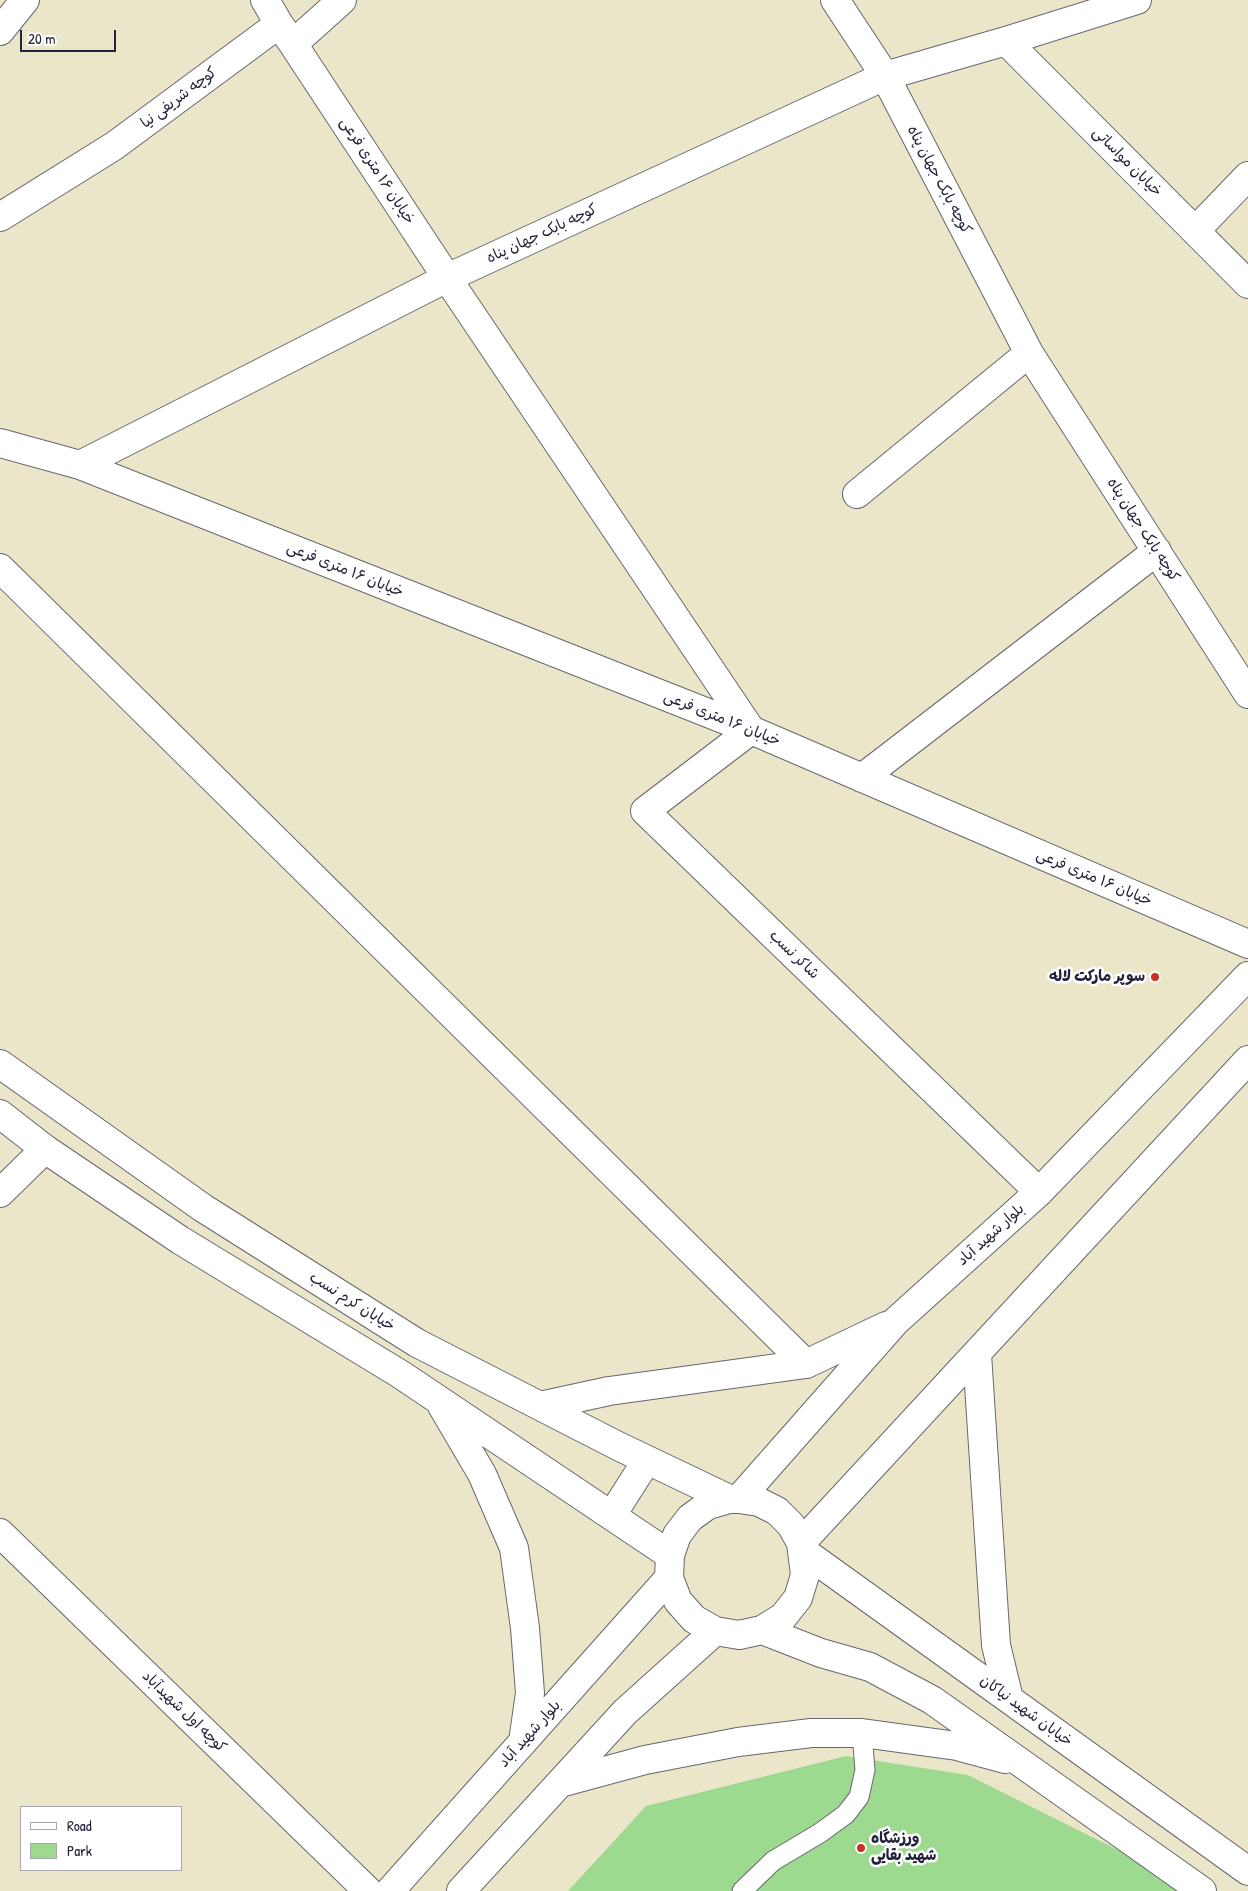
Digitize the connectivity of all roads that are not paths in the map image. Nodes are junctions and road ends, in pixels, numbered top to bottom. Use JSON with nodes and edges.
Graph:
{"nodes":[{"id":1,"x":25,"y":0,"type":"edge"},
{"id":2,"x":265,"y":0,"type":"edge"},
{"id":3,"x":342,"y":0,"type":"edge"},
{"id":4,"x":835,"y":0,"type":"edge"},
{"id":5,"x":1137,"y":0,"type":"edge"},
{"id":6,"x":0,"y":31,"type":"edge"},
{"id":7,"x":286,"y":34,"type":"junction"},
{"id":8,"x":1006,"y":41,"type":"junction"},
{"id":9,"x":885,"y":76,"type":"junction"},
{"id":10,"x":1248,"y":176,"type":"edge"},
{"id":11,"x":0,"y":217,"type":"edge"},
{"id":12,"x":1195,"y":231,"type":"junction"},
{"id":13,"x":447,"y":278,"type":"junction"},
{"id":14,"x":1248,"y":284,"type":"edge"},
{"id":15,"x":1029,"y":353,"type":"junction"},
{"id":16,"x":0,"y":443,"type":"edge"},
{"id":17,"x":80,"y":465,"type":"junction"},
{"id":18,"x":857,"y":494,"type":"dead end"},
{"id":19,"x":1157,"y":551,"type":"junction"},
{"id":20,"x":0,"y":568,"type":"edge"},
{"id":21,"x":1248,"y":694,"type":"edge"},
{"id":22,"x":750,"y":730,"type":"junction"},
{"id":23,"x":862,"y":778,"type":"junction"},
{"id":24,"x":1248,"y":944,"type":"edge"},
{"id":25,"x":1248,"y":976,"type":"edge"},
{"id":26,"x":1248,"y":1060,"type":"edge"},
{"id":27,"x":0,"y":1064,"type":"edge"},
{"id":28,"x":0,"y":1114,"type":"edge"},
{"id":29,"x":45,"y":1149,"type":"junction"},
{"id":30,"x":1039,"y":1192,"type":"junction"},
{"id":31,"x":0,"y":1193,"type":"edge"},
{"id":32,"x":896,"y":1321,"type":"junction"},
{"id":33,"x":977,"y":1354,"type":"junction"},
{"id":34,"x":806,"y":1364,"type":"junction"},
{"id":35,"x":439,"y":1400,"type":"junction"},
{"id":36,"x":540,"y":1406,"type":"junction"},
{"id":37,"x":647,"y":1460,"type":"junction"},
{"id":38,"x":734,"y":1499,"type":"junction"},
{"id":39,"x":612,"y":1515,"type":"junction"},
{"id":40,"x":0,"y":1533,"type":"edge"},
{"id":41,"x":802,"y":1547,"type":"junction"},
{"id":42,"x":670,"y":1566,"type":"junction"},
{"id":43,"x":762,"y":1630,"type":"junction"},
{"id":44,"x":715,"y":1631,"type":"junction"},
{"id":45,"x":1010,"y":1699,"type":"junction"},
{"id":46,"x":862,"y":1734,"type":"junction"},
{"id":47,"x":523,"y":1742,"type":"junction"},
{"id":48,"x":1021,"y":1763,"type":"junction"},
{"id":49,"x":560,"y":1783,"type":"junction"},
{"id":50,"x":1248,"y":1871,"type":"edge"},
{"id":51,"x":368,"y":1891,"type":"edge"},
{"id":52,"x":390,"y":1891,"type":"edge"},
{"id":53,"x":461,"y":1891,"type":"edge"},
{"id":54,"x":742,"y":1891,"type":"edge"},
{"id":55,"x":1202,"y":1891,"type":"edge"}],
"edges":[{"from":1,"to":6,"type":"street"},
{"from":2,"to":7,"type":"street","name":"خیابان ۱۶ متری فرعی"},
{"from":3,"to":7,"type":"street","name":"کوچه شریفی نیا"},
{"from":4,"to":9,"type":"street"},
{"from":5,"to":8,"type":"street"},
{"from":7,"to":11,"type":"street","name":"کوچه شریفی نیا"},
{"from":7,"to":13,"type":"street","name":"خیابان ۱۶ متری فرعی"},
{"from":8,"to":9,"type":"street"},
{"from":8,"to":12,"type":"street","name":"خیابان مواساتی"},
{"from":9,"to":13,"type":"street","name":"کوچه بابک جهان پناه"},
{"from":9,"to":15,"type":"street","name":"کوچه بابک جهان پناه"},
{"from":10,"to":12,"type":"street"},
{"from":12,"to":14,"type":"street","name":"خیابان مواساتی"},
{"from":13,"to":17,"type":"street"},
{"from":13,"to":22,"type":"street","name":"خیابان ۱۶ متری فرعی"},
{"from":15,"to":18,"type":"street"},
{"from":15,"to":19,"type":"street","name":"کوچه بابک جهان پناه"},
{"from":16,"to":17,"type":"street","name":"خیابان ۱۶ متری فرعی"},
{"from":17,"to":22,"type":"street","name":"خیابان ۱۶ متری فرعی"},
{"from":19,"to":21,"type":"street","name":"کوچه بابک جهان پناه"},
{"from":19,"to":23,"type":"street"},
{"from":20,"to":34,"type":"street"},
{"from":22,"to":23,"type":"street","name":"خیابان ۱۶ متری فرعی"},
{"from":22,"to":30,"type":"street","name":"شاکر نسب"},
{"from":23,"to":24,"type":"street","name":"خیابان ۱۶ متری فرعی"},
{"from":25,"to":30,"type":"street","name":"بلوار شهید آباد"},
{"from":26,"to":33,"type":"street"},
{"from":27,"to":36,"type":"street","name":"خیابان کرم نسب"},
{"from":28,"to":29,"type":"street"},
{"from":29,"to":31,"type":"street"},
{"from":29,"to":35,"type":"street"},
{"from":30,"to":32,"type":"street","name":"بلوار شهید آباد"},
{"from":32,"to":34,"type":"street"},
{"from":32,"to":38,"type":"street","name":"بلوار شهید آباد"},
{"from":33,"to":41,"type":"street"},
{"from":33,"to":45,"type":"street"},
{"from":34,"to":36,"type":"street"},
{"from":35,"to":39,"type":"street"},
{"from":35,"to":47,"type":"street"},
{"from":36,"to":37,"type":"street","name":"خیابان کرم نسب"},
{"from":37,"to":38,"type":"street","name":"خیابان کرم نسب"},
{"from":37,"to":39,"type":"street"},
{"from":38,"to":41,"type":"street"},
{"from":38,"to":42,"type":"street"},
{"from":39,"to":42,"type":"street"},
{"from":40,"to":51,"type":"street","name":"کوچه اول شهیدآباد"},
{"from":41,"to":43,"type":"street"},
{"from":41,"to":45,"type":"street","name":"خیابان شهید نیاکان"},
{"from":42,"to":44,"type":"street"},
{"from":42,"to":47,"type":"street","name":"بلوار شهید آباد"},
{"from":43,"to":44,"type":"street"},
{"from":43,"to":48,"type":"street"},
{"from":44,"to":49,"type":"street"},
{"from":45,"to":50,"type":"street","name":"خیابان شهید نیاکان"},
{"from":46,"to":48,"type":"street"},
{"from":46,"to":49,"type":"street"},
{"from":46,"to":54,"type":"lane"},
{"from":47,"to":52,"type":"street","name":"بلوار شهید آباد"},
{"from":48,"to":55,"type":"street"},
{"from":49,"to":53,"type":"street"}]}
